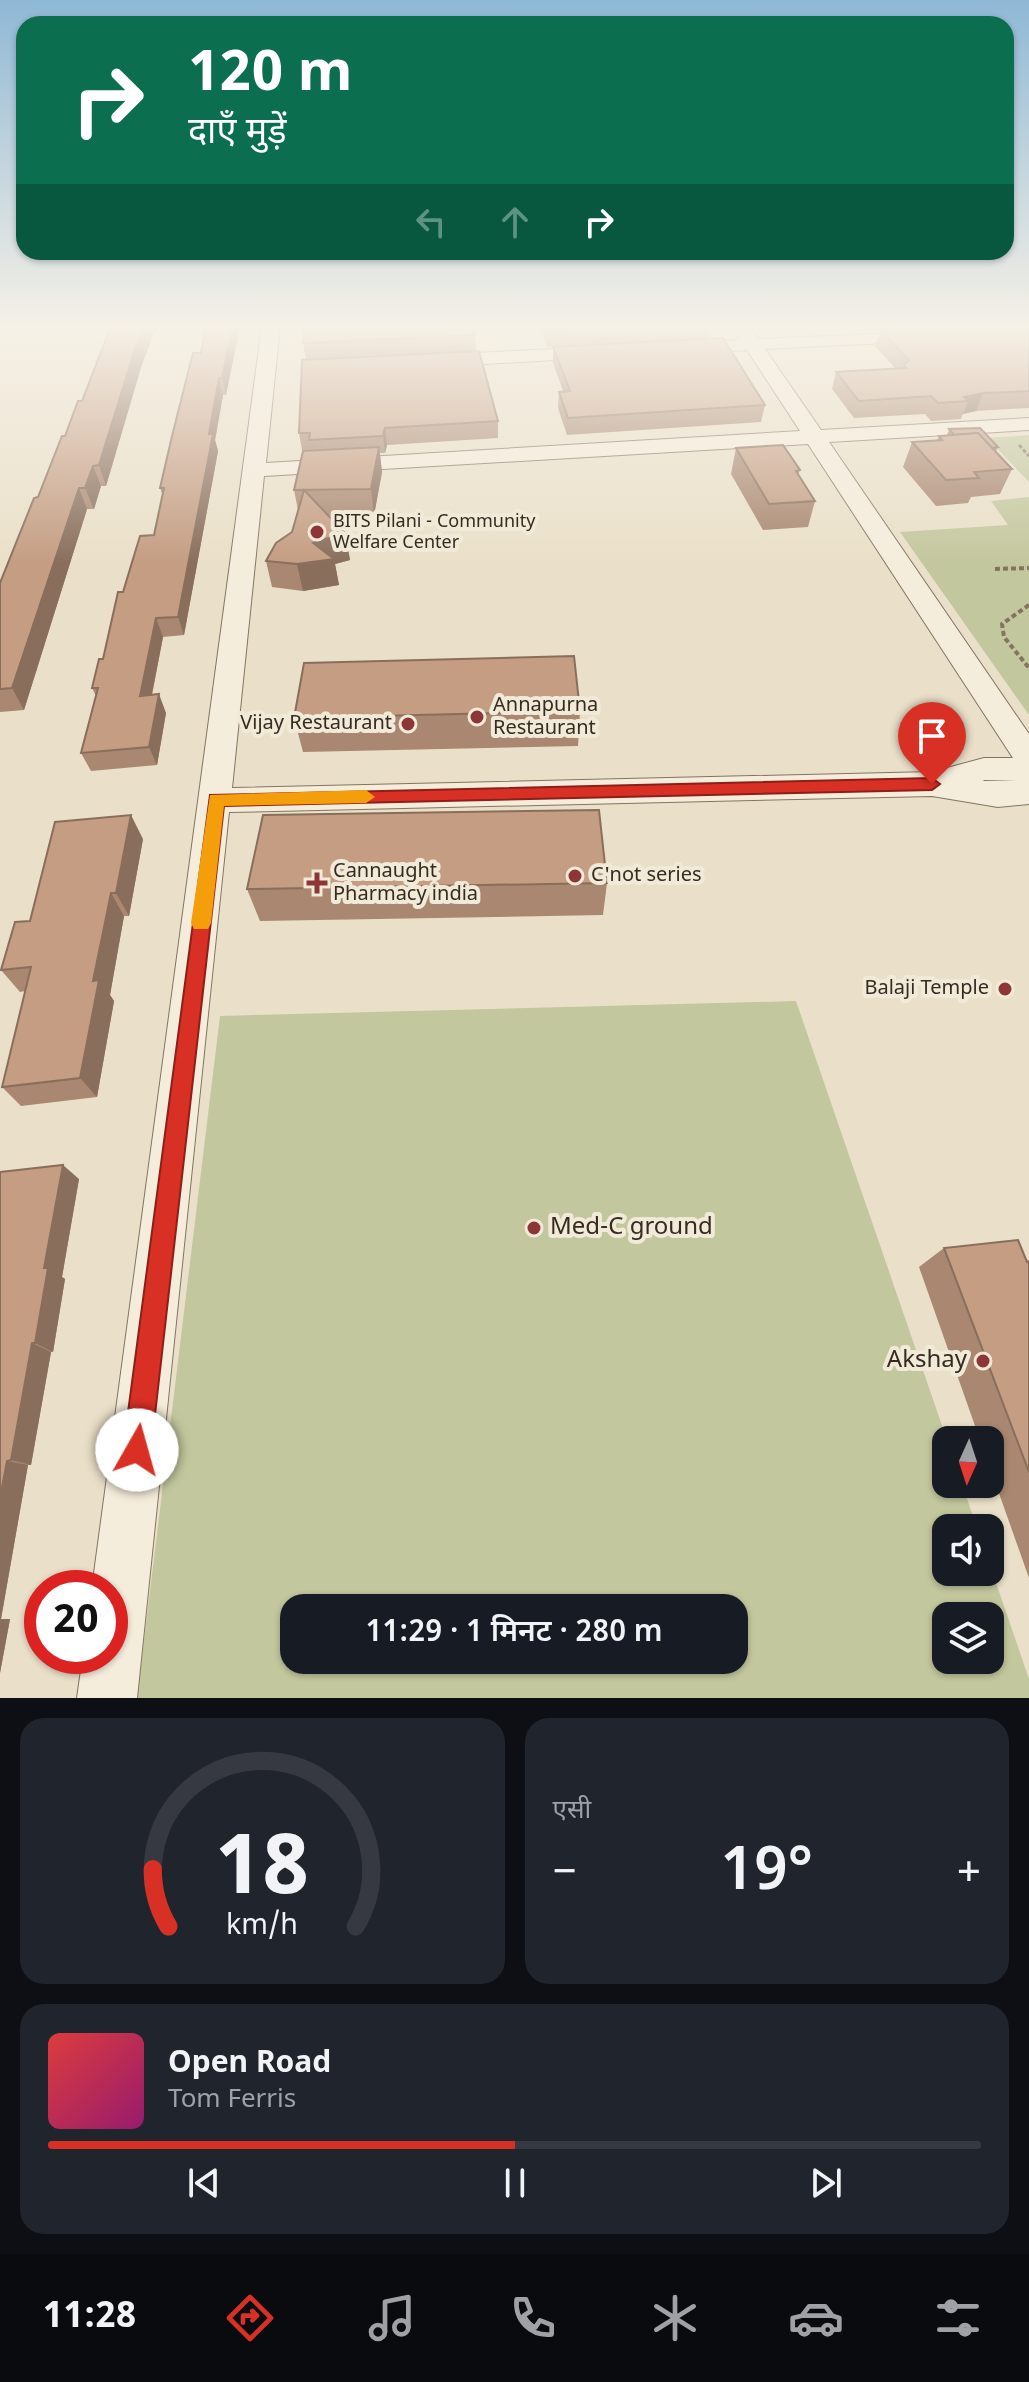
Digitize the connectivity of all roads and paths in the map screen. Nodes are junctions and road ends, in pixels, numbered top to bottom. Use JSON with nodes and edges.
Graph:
{"nodes":[{"id":1,"x":267,"y":405,"type":"edge"},
{"id":2,"x":793,"y":405,"type":"edge"},
{"id":3,"x":1029,"y":424,"type":"edge"},
{"id":4,"x":815,"y":439,"type":"junction"},
{"id":5,"x":255,"y":470,"type":"junction"},
{"id":6,"x":1029,"y":568,"type":"edge"},
{"id":7,"x":995,"y":569,"type":"dead end"},
{"id":8,"x":1029,"y":605,"type":"edge"},
{"id":9,"x":1029,"y":668,"type":"edge"},
{"id":10,"x":1029,"y":758,"type":"edge"},
{"id":11,"x":1029,"y":770,"type":"edge"},
{"id":12,"x":932,"y":784,"type":"junction"},
{"id":13,"x":1029,"y":792,"type":"edge"},
{"id":14,"x":216,"y":800,"type":"junction"},
{"id":15,"x":107,"y":1698,"type":"edge"}],
"edges":[{"from":1,"to":5,"type":"lane"},
{"from":2,"to":4,"type":"lane"},
{"from":3,"to":4,"type":"lane"},
{"from":4,"to":5,"type":"lane"},
{"from":4,"to":10,"type":"lane"},
{"from":5,"to":14,"type":"lane"},
{"from":6,"to":7,"type":"path"},
{"from":8,"to":9,"type":"path"},
{"from":11,"to":12,"type":"lane"},
{"from":12,"to":13,"type":"lane"},
{"from":12,"to":14,"type":"lane"},
{"from":14,"to":15,"type":"lane"}]}
